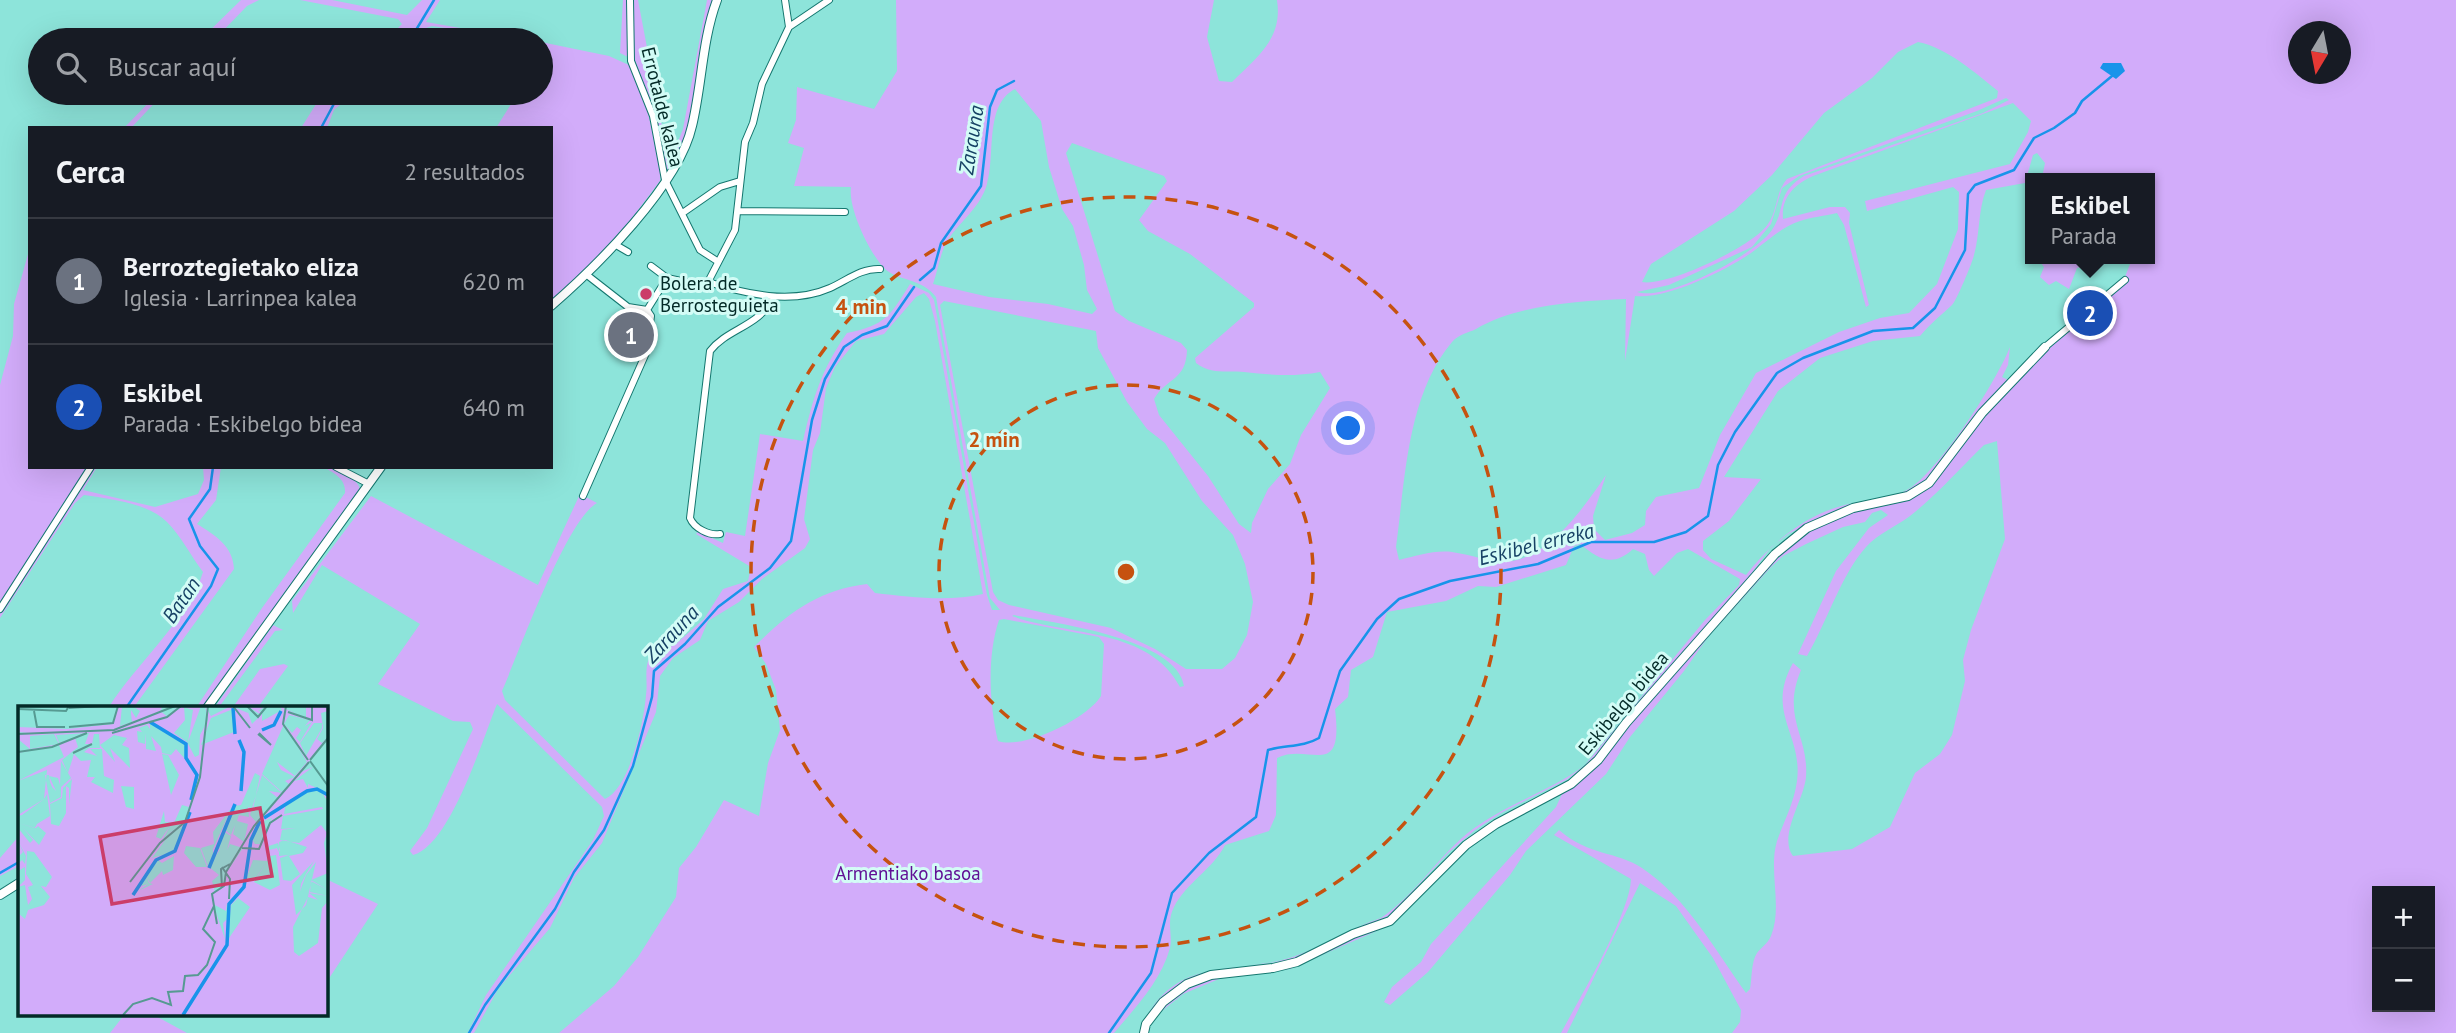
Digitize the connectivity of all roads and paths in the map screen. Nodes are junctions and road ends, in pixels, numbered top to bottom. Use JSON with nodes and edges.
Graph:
{"nodes":[{"id":1,"x":630,"y":0,"type":"edge"},
{"id":2,"x":717,"y":0,"type":"edge"},
{"id":3,"x":785,"y":0,"type":"edge"},
{"id":4,"x":829,"y":0,"type":"edge"},
{"id":5,"x":789,"y":27,"type":"junction"},
{"id":6,"x":665,"y":180,"type":"junction"},
{"id":7,"x":740,"y":181,"type":"junction"},
{"id":8,"x":738,"y":211,"type":"junction"},
{"id":9,"x":684,"y":212,"type":"junction"},
{"id":10,"x":845,"y":212,"type":"dead end"},
{"id":11,"x":616,"y":245,"type":"junction"},
{"id":12,"x":628,"y":252,"type":"dead end"},
{"id":13,"x":717,"y":261,"type":"junction"},
{"id":14,"x":650,"y":266,"type":"dead end"},
{"id":15,"x":880,"y":269,"type":"dead end"},
{"id":16,"x":587,"y":275,"type":"junction"},
{"id":17,"x":667,"y":278,"type":"junction"},
{"id":18,"x":2125,"y":280,"type":"dead end"},
{"id":19,"x":708,"y":282,"type":"junction"},
{"id":20,"x":774,"y":297,"type":"junction"},
{"id":21,"x":553,"y":304,"type":"edge"},
{"id":22,"x":648,"y":310,"type":"junction"},
{"id":23,"x":2045,"y":347,"type":"joint"},
{"id":24,"x":90,"y":469,"type":"edge"},
{"id":25,"x":340,"y":469,"type":"edge"},
{"id":26,"x":380,"y":469,"type":"edge"},
{"id":27,"x":369,"y":484,"type":"junction"},
{"id":28,"x":583,"y":496,"type":"dead end"},
{"id":29,"x":720,"y":534,"type":"dead end"},
{"id":30,"x":0,"y":609,"type":"edge"},
{"id":31,"x":208,"y":706,"type":"edge"},
{"id":32,"x":18,"y":884,"type":"edge"},
{"id":33,"x":0,"y":895,"type":"edge"},
{"id":34,"x":1144,"y":1033,"type":"edge"}],
"edges":[{"from":1,"to":6,"type":"street","name":"Errotalde kalea"},
{"from":2,"to":6,"type":"street"},
{"from":3,"to":5,"type":"street"},
{"from":4,"to":5,"type":"street"},
{"from":5,"to":7,"type":"street"},
{"from":6,"to":9,"type":"street"},
{"from":6,"to":11,"type":"street"},
{"from":7,"to":8,"type":"street"},
{"from":7,"to":9,"type":"street"},
{"from":8,"to":10,"type":"street"},
{"from":8,"to":13,"type":"street"},
{"from":9,"to":13,"type":"street"},
{"from":11,"to":12,"type":"street"},
{"from":11,"to":16,"type":"street"},
{"from":13,"to":19,"type":"street"},
{"from":14,"to":17,"type":"street"},
{"from":15,"to":20,"type":"street"},
{"from":16,"to":21,"type":"street"},
{"from":16,"to":22,"type":"street"},
{"from":17,"to":19,"type":"street"},
{"from":17,"to":22,"type":"street"},
{"from":18,"to":23,"type":"street"},
{"from":19,"to":20,"type":"street"},
{"from":20,"to":29,"type":"street"},
{"from":22,"to":28,"type":"street"},
{"from":23,"to":34,"type":"street","name":"Eskibelgo bidea"},
{"from":24,"to":30,"type":"street"},
{"from":25,"to":27,"type":"street"},
{"from":26,"to":27,"type":"street"},
{"from":27,"to":31,"type":"street"},
{"from":32,"to":33,"type":"street"}]}
